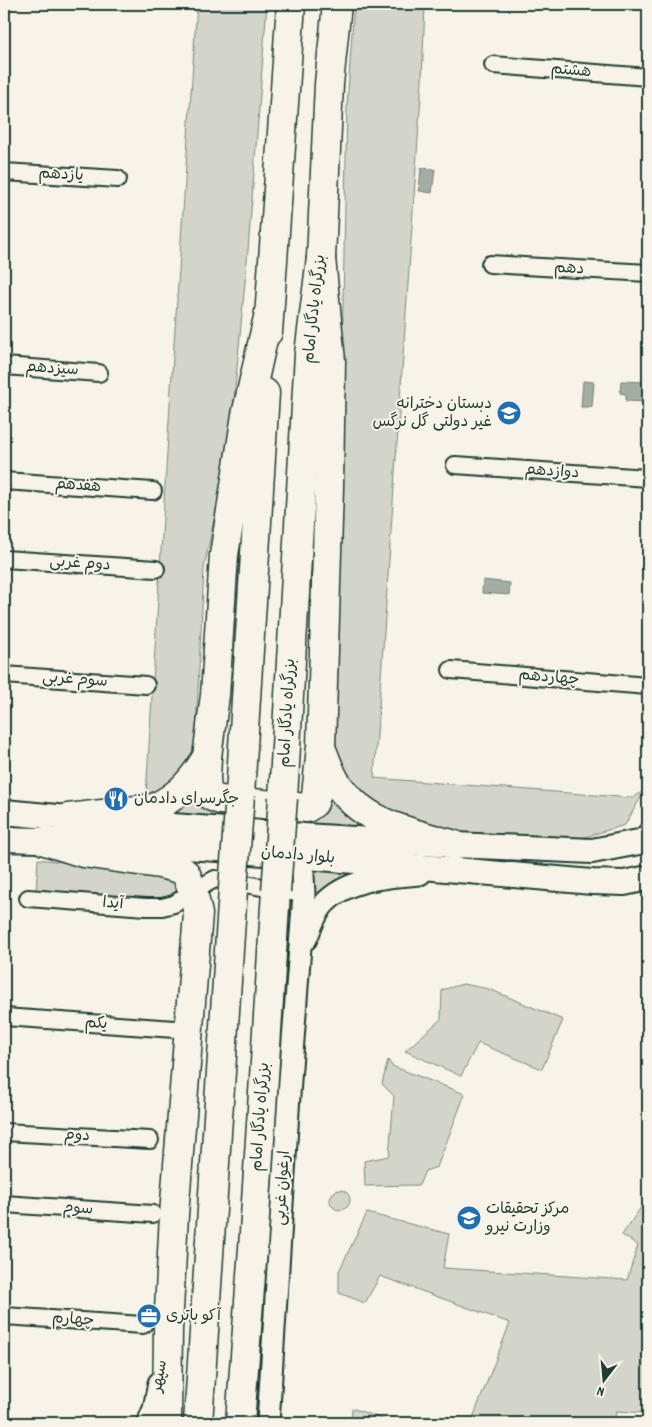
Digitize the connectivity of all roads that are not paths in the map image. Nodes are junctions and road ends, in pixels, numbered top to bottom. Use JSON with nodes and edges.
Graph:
{"nodes":[{"id":1,"x":291,"y":4,"type":"edge"},
{"id":2,"x":337,"y":4,"type":"edge"},
{"id":3,"x":493,"y":65,"type":"dead end"},
{"id":4,"x":648,"y":77,"type":"edge"},
{"id":5,"x":4,"y":172,"type":"edge"},
{"id":6,"x":118,"y":178,"type":"dead end"},
{"id":7,"x":321,"y":258,"type":"junction"},
{"id":8,"x":490,"y":264,"type":"dead end"},
{"id":9,"x":648,"y":273,"type":"edge"},
{"id":10,"x":269,"y":313,"type":"junction"},
{"id":11,"x":4,"y":366,"type":"edge"},
{"id":12,"x":99,"y":373,"type":"dead end"},
{"id":13,"x":455,"y":465,"type":"dead end"},
{"id":14,"x":648,"y":478,"type":"edge"},
{"id":15,"x":4,"y":481,"type":"edge"},
{"id":16,"x":153,"y":491,"type":"dead end"},
{"id":17,"x":4,"y":559,"type":"edge"},
{"id":18,"x":156,"y":569,"type":"dead end"},
{"id":19,"x":451,"y":670,"type":"dead end"},
{"id":20,"x":4,"y":675,"type":"edge"},
{"id":21,"x":146,"y":685,"type":"dead end"},
{"id":22,"x":648,"y":686,"type":"edge"},
{"id":23,"x":321,"y":747,"type":"junction"},
{"id":24,"x":207,"y":757,"type":"junction"},
{"id":25,"x":4,"y":812,"type":"edge"},
{"id":26,"x":68,"y":818,"type":"junction"},
{"id":27,"x":648,"y":836,"type":"edge"},
{"id":28,"x":4,"y":839,"type":"edge"},
{"id":29,"x":45,"y":840,"type":"junction"},
{"id":30,"x":592,"y":851,"type":"junction"},
{"id":31,"x":302,"y":856,"type":"junction"},
{"id":32,"x":453,"y":858,"type":"junction"},
{"id":33,"x":648,"y":878,"type":"edge"},
{"id":34,"x":592,"y":882,"type":"junction"},
{"id":35,"x":193,"y":890,"type":"junction"},
{"id":36,"x":304,"y":894,"type":"junction"},
{"id":37,"x":28,"y":898,"type":"dead end"},
{"id":38,"x":300,"y":953,"type":"junction"},
{"id":39,"x":4,"y":1017,"type":"edge"},
{"id":40,"x":188,"y":1030,"type":"junction"},
{"id":41,"x":4,"y":1132,"type":"edge"},
{"id":42,"x":150,"y":1140,"type":"dead end"},
{"id":43,"x":4,"y":1204,"type":"edge"},
{"id":44,"x":153,"y":1214,"type":"dead end"},
{"id":45,"x":4,"y":1316,"type":"edge"},
{"id":46,"x":155,"y":1327,"type":"junction"},
{"id":47,"x":148,"y":1423,"type":"edge"},
{"id":48,"x":167,"y":1423,"type":"edge"},
{"id":49,"x":198,"y":1423,"type":"edge"},
{"id":50,"x":240,"y":1423,"type":"edge"},
{"id":51,"x":268,"y":1423,"type":"edge"}],
"edges":[{"from":1,"to":10,"type":"highway"},
{"from":2,"to":7,"type":"highway","name":"بزرگراه یادگار امام"},
{"from":3,"to":4,"type":"street","name":"هشتم"},
{"from":5,"to":6,"type":"street","name":"یازدهم"},
{"from":7,"to":23,"type":"highway"},
{"from":7,"to":50,"type":"highway","name":"بزرگراه یادگار امام","bridge":true},
{"from":8,"to":9,"type":"street","name":"دهم"},
{"from":10,"to":24,"type":"highway"},
{"from":10,"to":49,"type":"highway","bridge":true},
{"from":11,"to":12,"type":"street","name":"سیزدهم"},
{"from":13,"to":14,"type":"street","name":"دوازدهم"},
{"from":15,"to":16,"type":"street","name":"هفدهم"},
{"from":17,"to":18,"type":"street","name":"دوم غربی"},
{"from":19,"to":22,"type":"street","name":"چهاردهم"},
{"from":20,"to":21,"type":"street","name":"سوم غربی"},
{"from":23,"to":24,"type":"highway"},
{"from":23,"to":32,"type":"highway"},
{"from":24,"to":26,"type":"highway"},
{"from":25,"to":26,"type":"main road","name":"بلوار دادمان"},
{"from":26,"to":32,"type":"main road","name":"بلوار دادمان"},
{"from":27,"to":30,"type":"main road","name":"بلوار دادمان"},
{"from":28,"to":29,"type":"main road","name":"بلوار دادمان"},
{"from":29,"to":31,"type":"main road","name":"بلوار دادمان"},
{"from":29,"to":35,"type":"highway"},
{"from":30,"to":32,"type":"main road","name":"بلوار دادمان"},
{"from":30,"to":34,"type":"main road"},
{"from":31,"to":32,"type":"main road","name":"بلوار دادمان"},
{"from":31,"to":36,"type":"street","name":"ارغوان غربی"},
{"from":32,"to":34,"type":"main road","name":"بلوار دادمان"},
{"from":32,"to":38,"type":"street","name":"ارغوان غربی"},
{"from":33,"to":34,"type":"main road","name":"بلوار دادمان"},
{"from":35,"to":36,"type":"street","name":"آیدا"},
{"from":35,"to":37,"type":"street","name":"آیدا"},
{"from":35,"to":40,"type":"highway"},
{"from":36,"to":38,"type":"street","name":"ارغوان غربی"},
{"from":38,"to":51,"type":"street","name":"ارغوان غربی"},
{"from":39,"to":40,"type":"street","name":"یکم"},
{"from":40,"to":46,"type":"highway"},
{"from":41,"to":42,"type":"street","name":"دوم"},
{"from":43,"to":44,"type":"street","name":"سوم"},
{"from":45,"to":46,"type":"street","name":"چهارم"},
{"from":46,"to":47,"type":"street","name":"سپهر"},
{"from":46,"to":48,"type":"highway"}]}
